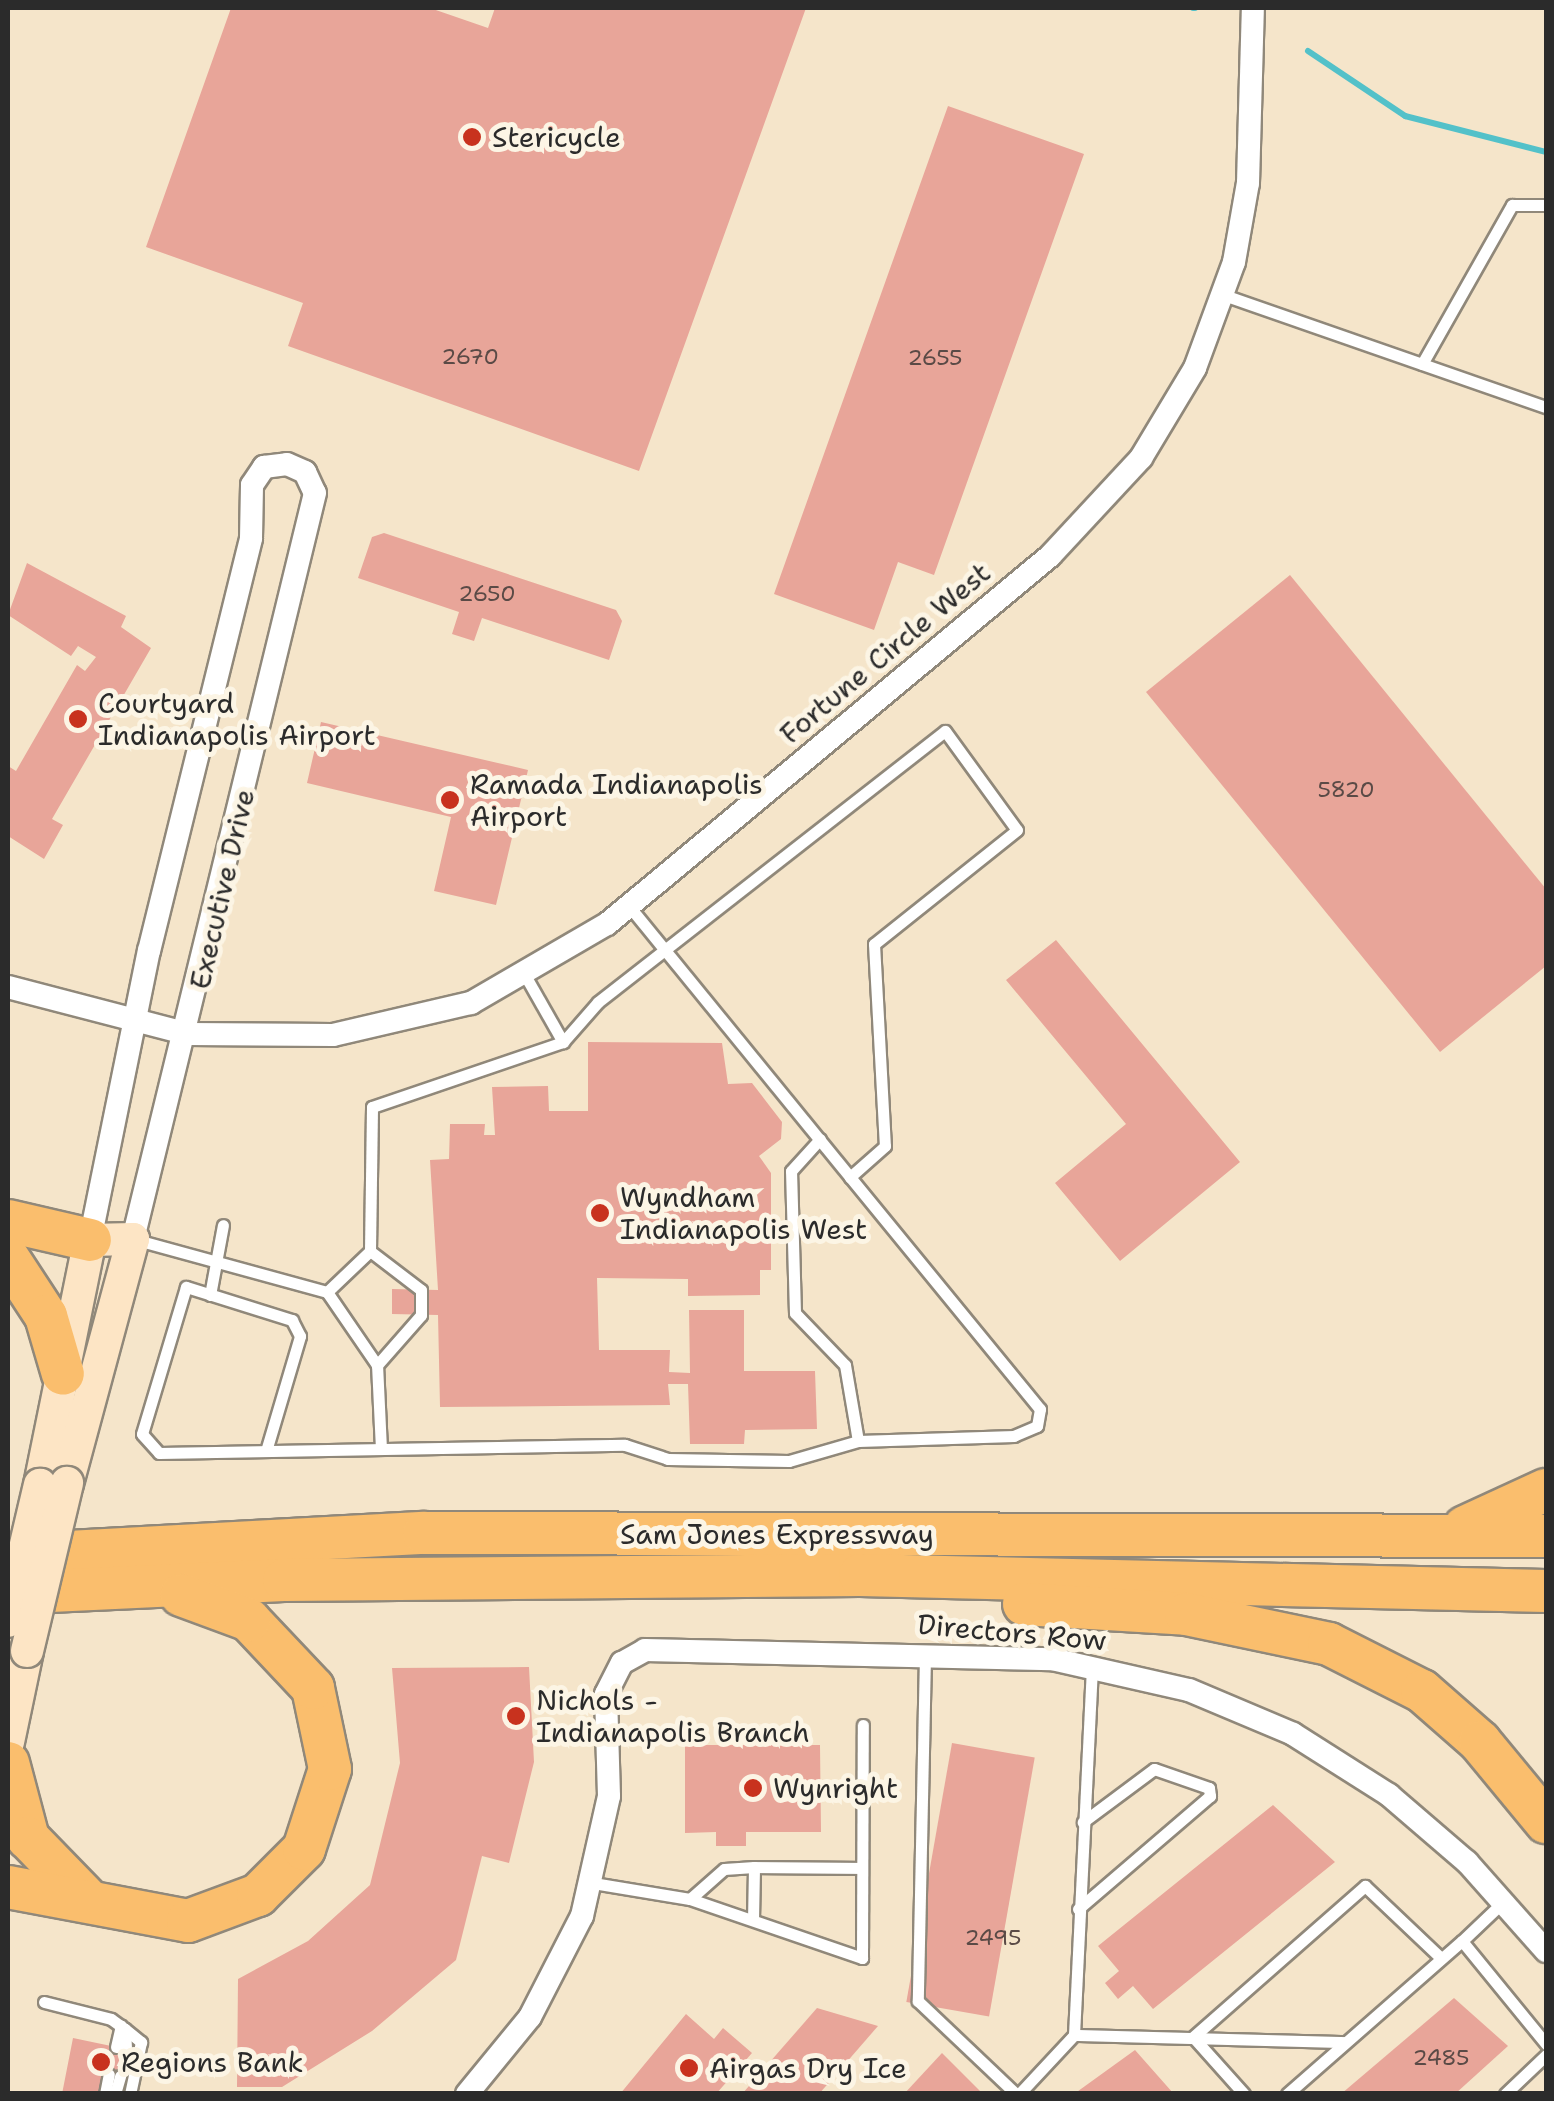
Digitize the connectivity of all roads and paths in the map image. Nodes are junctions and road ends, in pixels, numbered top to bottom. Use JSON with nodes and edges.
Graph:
{"nodes":[{"id":1,"x":1253,"y":8,"type":"edge"},
{"id":2,"x":1546,"y":205,"type":"edge"},
{"id":3,"x":1224,"y":295,"type":"junction"},
{"id":4,"x":1422,"y":364,"type":"junction"},
{"id":5,"x":1546,"y":407,"type":"edge"},
{"id":6,"x":629,"y":906,"type":"junction"},
{"id":7,"x":667,"y":952,"type":"junction"},
{"id":8,"x":526,"y":977,"type":"junction"},
{"id":9,"x":8,"y":987,"type":"edge"},
{"id":10,"x":134,"y":1024,"type":"junction"},
{"id":11,"x":188,"y":1034,"type":"junction"},
{"id":12,"x":564,"y":1042,"type":"junction"},
{"id":13,"x":820,"y":1139,"type":"junction"},
{"id":14,"x":850,"y":1176,"type":"junction"},
{"id":15,"x":8,"y":1221,"type":"edge"},
{"id":16,"x":224,"y":1225,"type":"dead end"},
{"id":17,"x":132,"y":1239,"type":"junction"},
{"id":18,"x":90,"y":1240,"type":"junction"},
{"id":19,"x":370,"y":1251,"type":"junction"},
{"id":20,"x":8,"y":1258,"type":"edge"},
{"id":21,"x":216,"y":1262,"type":"junction"},
{"id":22,"x":328,"y":1292,"type":"junction"},
{"id":23,"x":210,"y":1294,"type":"junction"},
{"id":24,"x":377,"y":1364,"type":"junction"},
{"id":25,"x":63,"y":1374,"type":"junction"},
{"id":26,"x":858,"y":1441,"type":"junction"},
{"id":27,"x":381,"y":1449,"type":"junction"},
{"id":28,"x":266,"y":1451,"type":"junction"},
{"id":29,"x":53,"y":1484,"type":"junction"},
{"id":30,"x":1546,"y":1490,"type":"edge"},
{"id":31,"x":1546,"y":1536,"type":"edge"},
{"id":32,"x":1440,"y":1537,"type":"junction"},
{"id":33,"x":8,"y":1556,"type":"edge"},
{"id":34,"x":569,"y":1576,"type":"junction"},
{"id":35,"x":152,"y":1586,"type":"junction"},
{"id":36,"x":1546,"y":1591,"type":"edge"},
{"id":37,"x":8,"y":1593,"type":"edge"},
{"id":38,"x":8,"y":1621,"type":"edge"},
{"id":39,"x":925,"y":1654,"type":"junction"},
{"id":40,"x":1092,"y":1664,"type":"junction"},
{"id":41,"x":863,"y":1725,"type":"dead end"},
{"id":42,"x":8,"y":1742,"type":"edge"},
{"id":43,"x":8,"y":1763,"type":"edge"},
{"id":44,"x":1083,"y":1822,"type":"junction"},
{"id":45,"x":1546,"y":1822,"type":"edge"},
{"id":46,"x":754,"y":1867,"type":"junction"},
{"id":47,"x":862,"y":1868,"type":"junction"},
{"id":48,"x":593,"y":1883,"type":"junction"},
{"id":49,"x":8,"y":1886,"type":"edge"},
{"id":50,"x":690,"y":1898,"type":"junction"},
{"id":51,"x":1503,"y":1902,"type":"junction"},
{"id":52,"x":102,"y":1908,"type":"junction"},
{"id":53,"x":1078,"y":1909,"type":"junction"},
{"id":54,"x":753,"y":1920,"type":"junction"},
{"id":55,"x":1462,"y":1940,"type":"junction"},
{"id":56,"x":1546,"y":1951,"type":"edge"},
{"id":57,"x":1441,"y":1958,"type":"junction"},
{"id":58,"x":44,"y":2002,"type":"dead end"},
{"id":59,"x":123,"y":2028,"type":"junction"},
{"id":60,"x":1074,"y":2035,"type":"junction"},
{"id":61,"x":1194,"y":2036,"type":"junction"},
{"id":62,"x":1344,"y":2042,"type":"junction"},
{"id":63,"x":1546,"y":2044,"type":"edge"},
{"id":64,"x":121,"y":2048,"type":"dead end"},
{"id":65,"x":1546,"y":2055,"type":"edge"},
{"id":66,"x":105,"y":2094,"type":"edge"},
{"id":67,"x":115,"y":2094,"type":"edge"},
{"id":68,"x":130,"y":2094,"type":"edge"},
{"id":69,"x":467,"y":2094,"type":"edge"},
{"id":70,"x":1018,"y":2094,"type":"edge"},
{"id":71,"x":1244,"y":2094,"type":"edge"},
{"id":72,"x":1286,"y":2094,"type":"edge"},
{"id":73,"x":1505,"y":2094,"type":"edge"}],
"edges":[{"from":1,"to":3,"type":"street","name":"Fortune Circle West"},
{"from":2,"to":4,"type":"lane"},
{"from":3,"to":4,"type":"lane"},
{"from":3,"to":6,"type":"street","name":"Fortune Circle West"},
{"from":4,"to":5,"type":"lane"},
{"from":6,"to":7,"type":"lane"},
{"from":6,"to":8,"type":"street","name":"Fortune Circle West"},
{"from":7,"to":12,"type":"lane"},
{"from":7,"to":13,"type":"lane"},
{"from":7,"to":14,"type":"lane"},
{"from":8,"to":11,"type":"street","name":"Fortune Circle West"},
{"from":8,"to":12,"type":"lane"},
{"from":9,"to":10,"type":"street","name":"Fortune Circle West"},
{"from":10,"to":11,"type":"street","name":"Fortune Circle West"},
{"from":10,"to":11,"type":"street","name":"Executive Drive"},
{"from":10,"to":18,"type":"street","name":"Executive Drive"},
{"from":11,"to":17,"type":"street","name":"Executive Drive"},
{"from":12,"to":19,"type":"lane"},
{"from":13,"to":14,"type":"lane"},
{"from":13,"to":26,"type":"lane"},
{"from":14,"to":26,"type":"lane"},
{"from":15,"to":18,"type":"highway"},
{"from":16,"to":21,"type":"lane"},
{"from":17,"to":18,"type":"street"},
{"from":17,"to":21,"type":"lane"},
{"from":17,"to":29,"type":"street","name":"Executive Drive"},
{"from":18,"to":25,"type":"street","name":"Executive Drive"},
{"from":19,"to":22,"type":"lane"},
{"from":19,"to":24,"type":"lane"},
{"from":20,"to":25,"type":"highway"},
{"from":21,"to":22,"type":"lane"},
{"from":21,"to":23,"type":"lane"},
{"from":22,"to":24,"type":"lane"},
{"from":23,"to":28,"type":"lane"},
{"from":23,"to":28,"type":"lane"},
{"from":24,"to":27,"type":"lane"},
{"from":25,"to":29,"type":"street","name":"Executive Drive"},
{"from":26,"to":27,"type":"lane"},
{"from":27,"to":28,"type":"lane"},
{"from":29,"to":38,"type":"street","name":"Executive Drive","bridge":true},
{"from":29,"to":42,"type":"street","name":"Executive Drive","bridge":true},
{"from":30,"to":32,"type":"highway"},
{"from":31,"to":32,"type":"highway","name":"Sam Jones Expressway"},
{"from":32,"to":33,"type":"highway","name":"Sam Jones Expressway"},
{"from":34,"to":35,"type":"highway","name":"Sam Jones Expressway"},
{"from":34,"to":36,"type":"highway","name":"Sam Jones Expressway"},
{"from":34,"to":45,"type":"highway"},
{"from":35,"to":37,"type":"highway","name":"Sam Jones Expressway"},
{"from":35,"to":52,"type":"highway"},
{"from":39,"to":40,"type":"street","name":"Directors Row"},
{"from":39,"to":48,"type":"street","name":"Directors Row"},
{"from":39,"to":70,"type":"lane"},
{"from":40,"to":44,"type":"lane"},
{"from":40,"to":51,"type":"street","name":"Directors Row"},
{"from":41,"to":47,"type":"lane"},
{"from":43,"to":52,"type":"highway"},
{"from":44,"to":53,"type":"lane"},
{"from":44,"to":53,"type":"lane"},
{"from":46,"to":47,"type":"lane"},
{"from":46,"to":50,"type":"lane"},
{"from":46,"to":54,"type":"lane"},
{"from":47,"to":54,"type":"lane"},
{"from":48,"to":50,"type":"lane"},
{"from":48,"to":69,"type":"street"},
{"from":49,"to":52,"type":"highway"},
{"from":50,"to":54,"type":"lane"},
{"from":51,"to":55,"type":"lane"},
{"from":51,"to":56,"type":"street","name":"Directors Row"},
{"from":53,"to":60,"type":"lane"},
{"from":55,"to":57,"type":"lane"},
{"from":55,"to":63,"type":"lane"},
{"from":57,"to":61,"type":"lane"},
{"from":57,"to":62,"type":"lane"},
{"from":58,"to":59,"type":"lane"},
{"from":59,"to":64,"type":"lane"},
{"from":59,"to":68,"type":"lane"},
{"from":60,"to":61,"type":"lane"},
{"from":60,"to":70,"type":"lane"},
{"from":61,"to":62,"type":"lane"},
{"from":61,"to":71,"type":"lane"},
{"from":62,"to":72,"type":"lane"},
{"from":65,"to":73,"type":"lane"},
{"from":66,"to":67,"type":"lane"}]}
